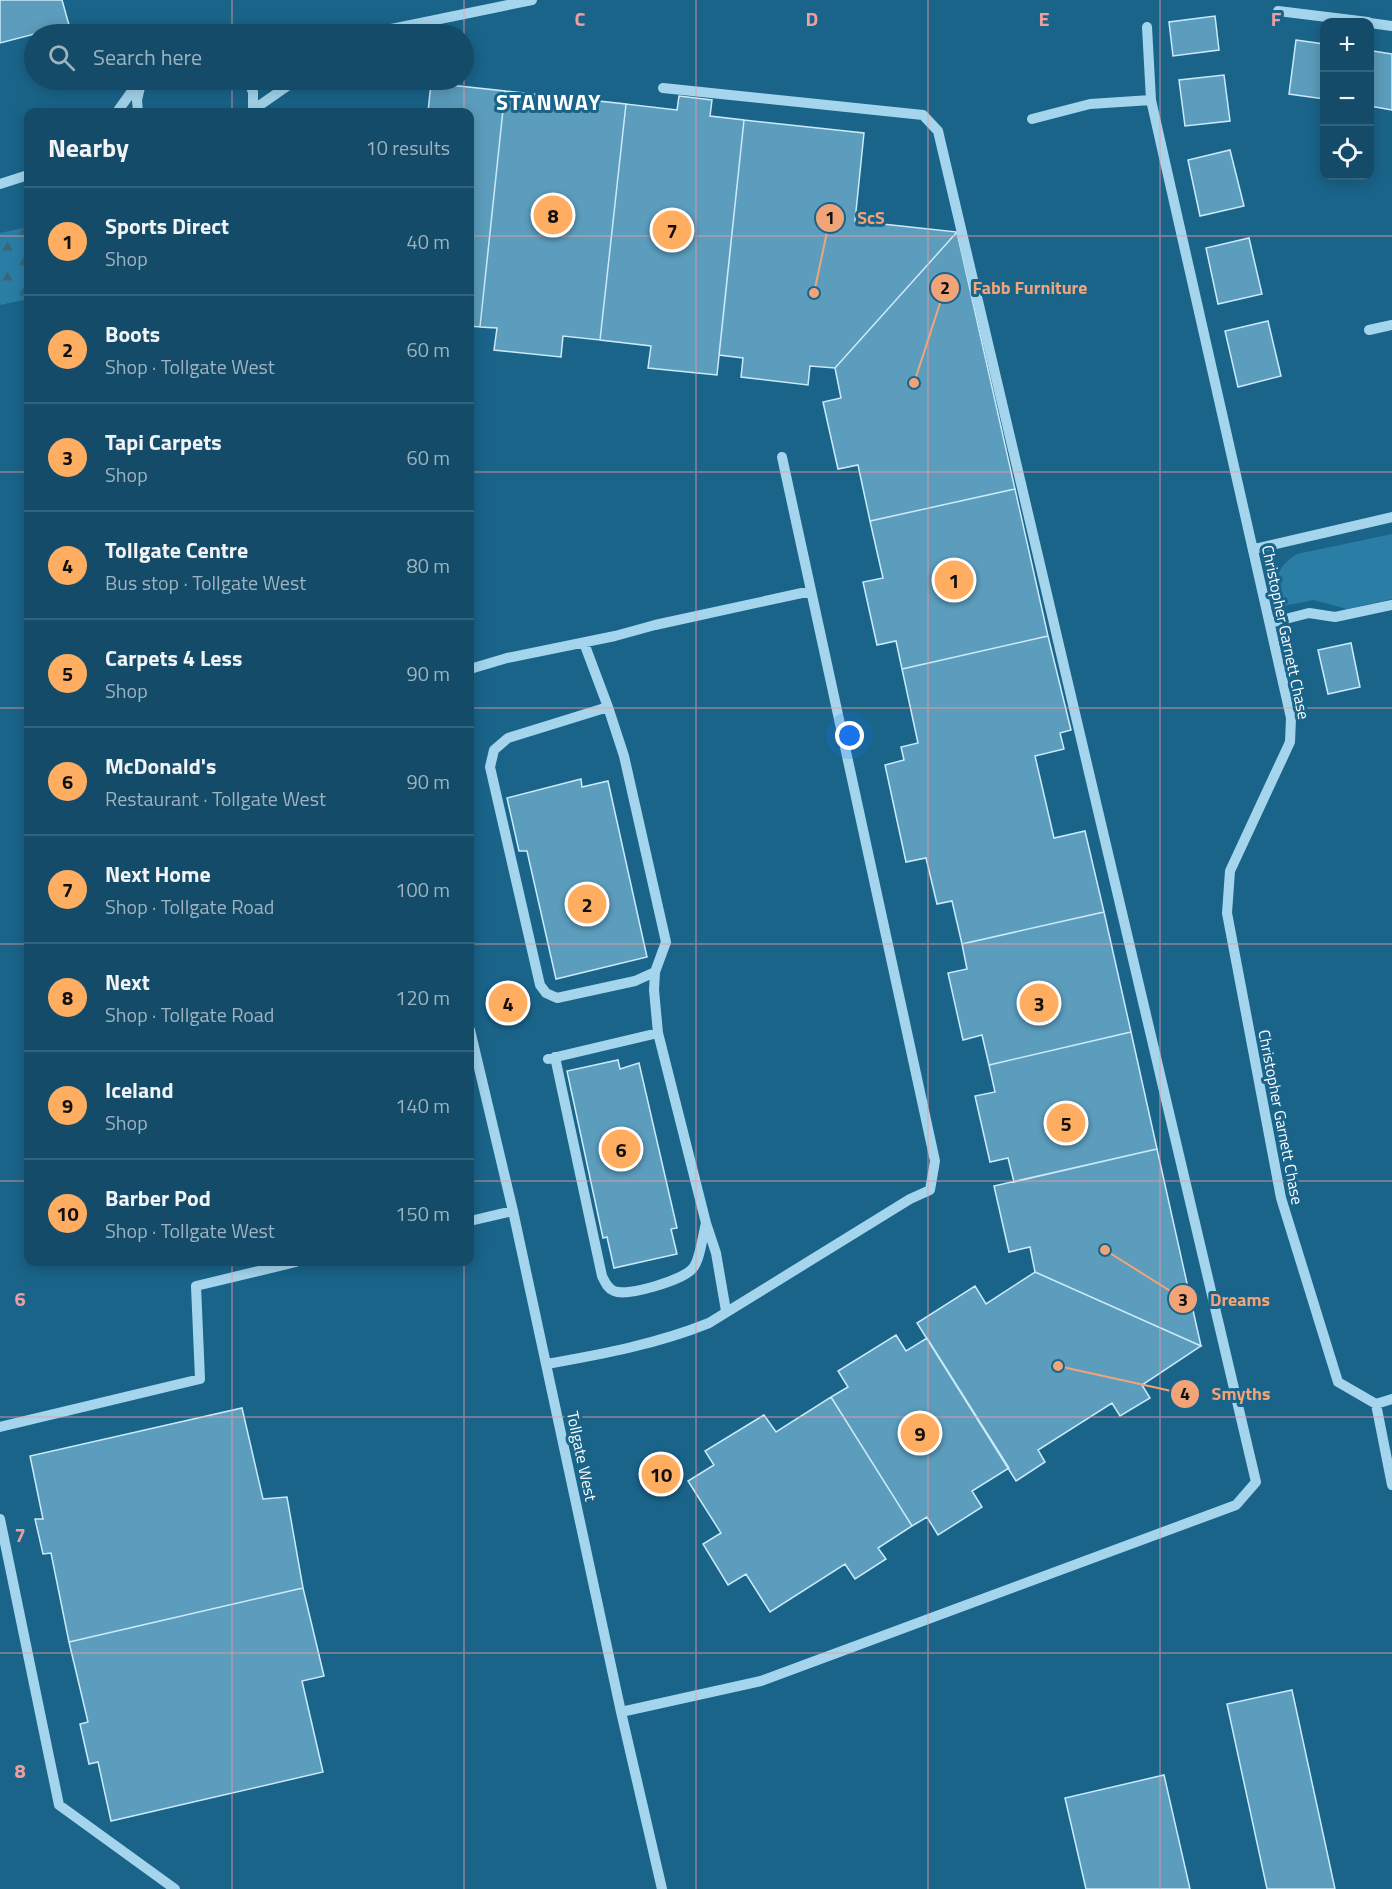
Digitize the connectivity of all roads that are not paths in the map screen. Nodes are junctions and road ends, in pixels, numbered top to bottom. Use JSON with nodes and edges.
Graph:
{"nodes":[{"id":1,"x":532,"y":0,"type":"edge"},
{"id":2,"x":1278,"y":11,"type":"dead end"},
{"id":3,"x":1331,"y":18,"type":"edge"},
{"id":4,"x":416,"y":24,"type":"edge"},
{"id":5,"x":1374,"y":24,"type":"edge"},
{"id":6,"x":1392,"y":26,"type":"edge"},
{"id":7,"x":1147,"y":27,"type":"dead end"},
{"id":8,"x":663,"y":88,"type":"dead end"},
{"id":9,"x":134,"y":90,"type":"edge"},
{"id":10,"x":140,"y":90,"type":"edge"},
{"id":11,"x":252,"y":90,"type":"edge"},
{"id":12,"x":283,"y":90,"type":"edge"},
{"id":13,"x":1151,"y":100,"type":"junction"},
{"id":14,"x":120,"y":108,"type":"edge"},
{"id":15,"x":138,"y":108,"type":"edge"},
{"id":16,"x":253,"y":108,"type":"edge"},
{"id":17,"x":258,"y":108,"type":"edge"},
{"id":18,"x":1032,"y":119,"type":"dead end"},
{"id":19,"x":24,"y":176,"type":"edge"},
{"id":20,"x":0,"y":184,"type":"edge"},
{"id":21,"x":1392,"y":325,"type":"edge"},
{"id":22,"x":1369,"y":330,"type":"dead end"},
{"id":23,"x":782,"y":457,"type":"dead end"},
{"id":24,"x":1392,"y":517,"type":"edge"},
{"id":25,"x":1254,"y":549,"type":"junction"},
{"id":26,"x":812,"y":591,"type":"junction"},
{"id":27,"x":1392,"y":605,"type":"edge"},
{"id":28,"x":1270,"y":623,"type":"junction"},
{"id":29,"x":584,"y":643,"type":"junction"},
{"id":30,"x":474,"y":668,"type":"edge"},
{"id":31,"x":608,"y":707,"type":"junction"},
{"id":32,"x":655,"y":972,"type":"junction"},
{"id":33,"x":658,"y":1033,"type":"junction"},
{"id":34,"x":474,"y":1047,"type":"edge"},
{"id":35,"x":513,"y":1211,"type":"junction"},
{"id":36,"x":474,"y":1220,"type":"edge"},
{"id":37,"x":706,"y":1223,"type":"junction"},
{"id":38,"x":279,"y":1266,"type":"edge"},
{"id":39,"x":726,"y":1311,"type":"junction"},
{"id":40,"x":547,"y":1364,"type":"junction"},
{"id":41,"x":1392,"y":1399,"type":"edge"},
{"id":42,"x":1376,"y":1404,"type":"junction"},
{"id":43,"x":0,"y":1427,"type":"edge"},
{"id":44,"x":1392,"y":1485,"type":"edge"},
{"id":45,"x":0,"y":1519,"type":"edge"},
{"id":46,"x":621,"y":1712,"type":"junction"},
{"id":47,"x":175,"y":1889,"type":"edge"},
{"id":48,"x":662,"y":1889,"type":"edge"}],
"edges":[{"from":1,"to":4,"type":"street"},
{"from":2,"to":3,"type":"street"},
{"from":5,"to":6,"type":"street"},
{"from":7,"to":13,"type":"street","name":"Christopher Garnett Chase"},
{"from":8,"to":46,"type":"street"},
{"from":9,"to":14,"type":"street"},
{"from":10,"to":15,"type":"street"},
{"from":11,"to":16,"type":"street"},
{"from":12,"to":17,"type":"street"},
{"from":13,"to":18,"type":"street"},
{"from":13,"to":25,"type":"street","name":"Christopher Garnett Chase"},
{"from":19,"to":20,"type":"street"},
{"from":21,"to":22,"type":"street"},
{"from":23,"to":26,"type":"street"},
{"from":24,"to":25,"type":"street"},
{"from":25,"to":28,"type":"street","name":"Christopher Garnett Chase"},
{"from":26,"to":29,"type":"street"},
{"from":26,"to":39,"type":"street"},
{"from":27,"to":28,"type":"street"},
{"from":28,"to":42,"type":"street","name":"Christopher Garnett Chase"},
{"from":29,"to":30,"type":"street"},
{"from":29,"to":31,"type":"street"},
{"from":31,"to":32,"type":"street"},
{"from":31,"to":32,"type":"street"},
{"from":32,"to":33,"type":"street"},
{"from":33,"to":37,"type":"street"},
{"from":33,"to":37,"type":"street"},
{"from":34,"to":35,"type":"street","name":"Tollgate West"},
{"from":35,"to":36,"type":"street"},
{"from":35,"to":40,"type":"street","name":"Tollgate West"},
{"from":37,"to":39,"type":"street"},
{"from":38,"to":43,"type":"street"},
{"from":39,"to":40,"type":"street"},
{"from":40,"to":46,"type":"street","name":"Tollgate West"},
{"from":41,"to":42,"type":"street"},
{"from":42,"to":44,"type":"street"},
{"from":45,"to":47,"type":"street"},
{"from":46,"to":48,"type":"street","name":"Tollgate West"}]}
